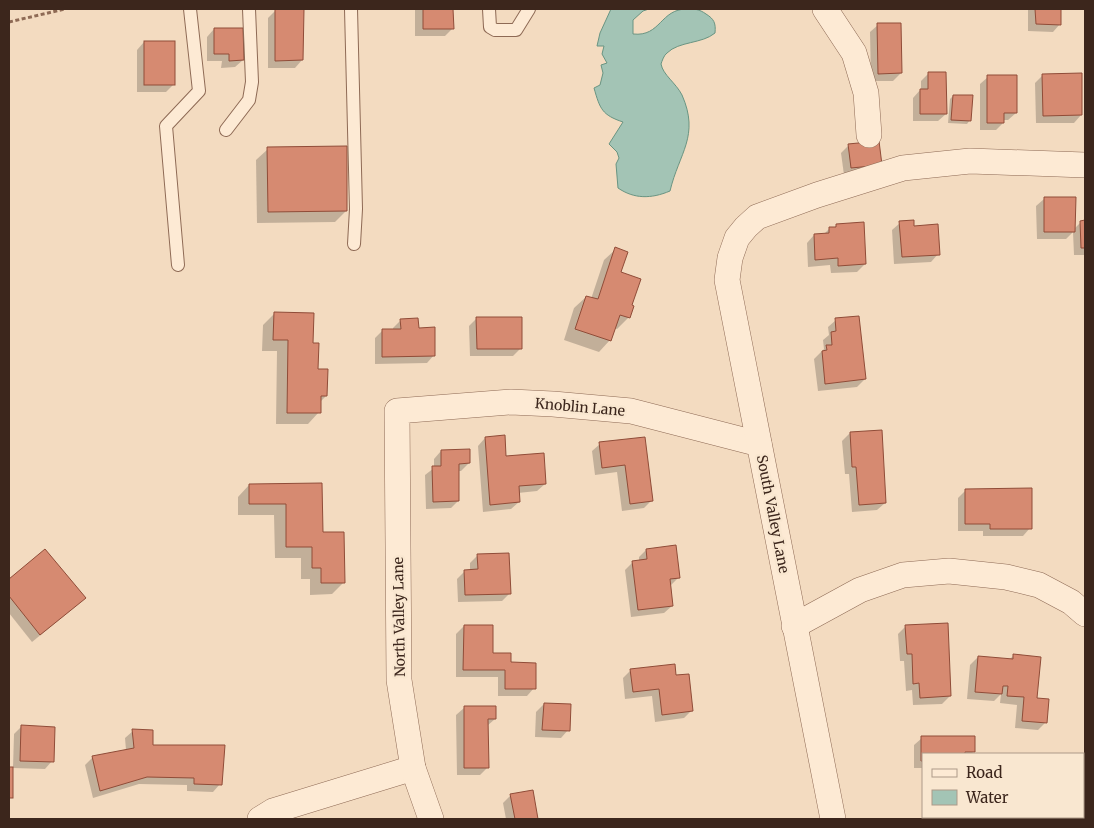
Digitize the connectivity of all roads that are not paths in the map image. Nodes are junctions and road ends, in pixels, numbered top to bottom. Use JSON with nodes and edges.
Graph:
{"nodes":[{"id":1,"x":190,"y":9,"type":"edge"},
{"id":2,"x":249,"y":9,"type":"edge"},
{"id":3,"x":351,"y":9,"type":"edge"},
{"id":4,"x":489,"y":9,"type":"edge"},
{"id":5,"x":529,"y":9,"type":"edge"},
{"id":6,"x":825,"y":9,"type":"edge"},
{"id":7,"x":226,"y":130,"type":"dead end"},
{"id":8,"x":869,"y":135,"type":"dead end"},
{"id":9,"x":1085,"y":165,"type":"edge"},
{"id":10,"x":354,"y":244,"type":"dead end"},
{"id":11,"x":178,"y":265,"type":"dead end"},
{"id":12,"x":397,"y":411,"type":"joint"},
{"id":13,"x":759,"y":444,"type":"junction"},
{"id":14,"x":1085,"y":614,"type":"edge"},
{"id":15,"x":794,"y":626,"type":"junction"},
{"id":16,"x":413,"y":768,"type":"junction"},
{"id":17,"x":260,"y":819,"type":"edge"},
{"id":18,"x":431,"y":819,"type":"edge"},
{"id":19,"x":832,"y":819,"type":"edge"}],
"edges":[{"from":1,"to":11,"type":"lane"},
{"from":2,"to":7,"type":"lane"},
{"from":3,"to":10,"type":"lane"},
{"from":4,"to":5,"type":"lane"},
{"from":6,"to":8,"type":"street"},
{"from":9,"to":13,"type":"street","name":"South Valley Lane"},
{"from":12,"to":13,"type":"street","name":"Knoblin Lane"},
{"from":12,"to":16,"type":"street","name":"North Valley Lane"},
{"from":13,"to":15,"type":"street","name":"South Valley Lane"},
{"from":14,"to":15,"type":"street"},
{"from":15,"to":19,"type":"street","name":"South Valley Lane"},
{"from":16,"to":17,"type":"street"},
{"from":16,"to":18,"type":"street","name":"North Valley Lane"}]}
